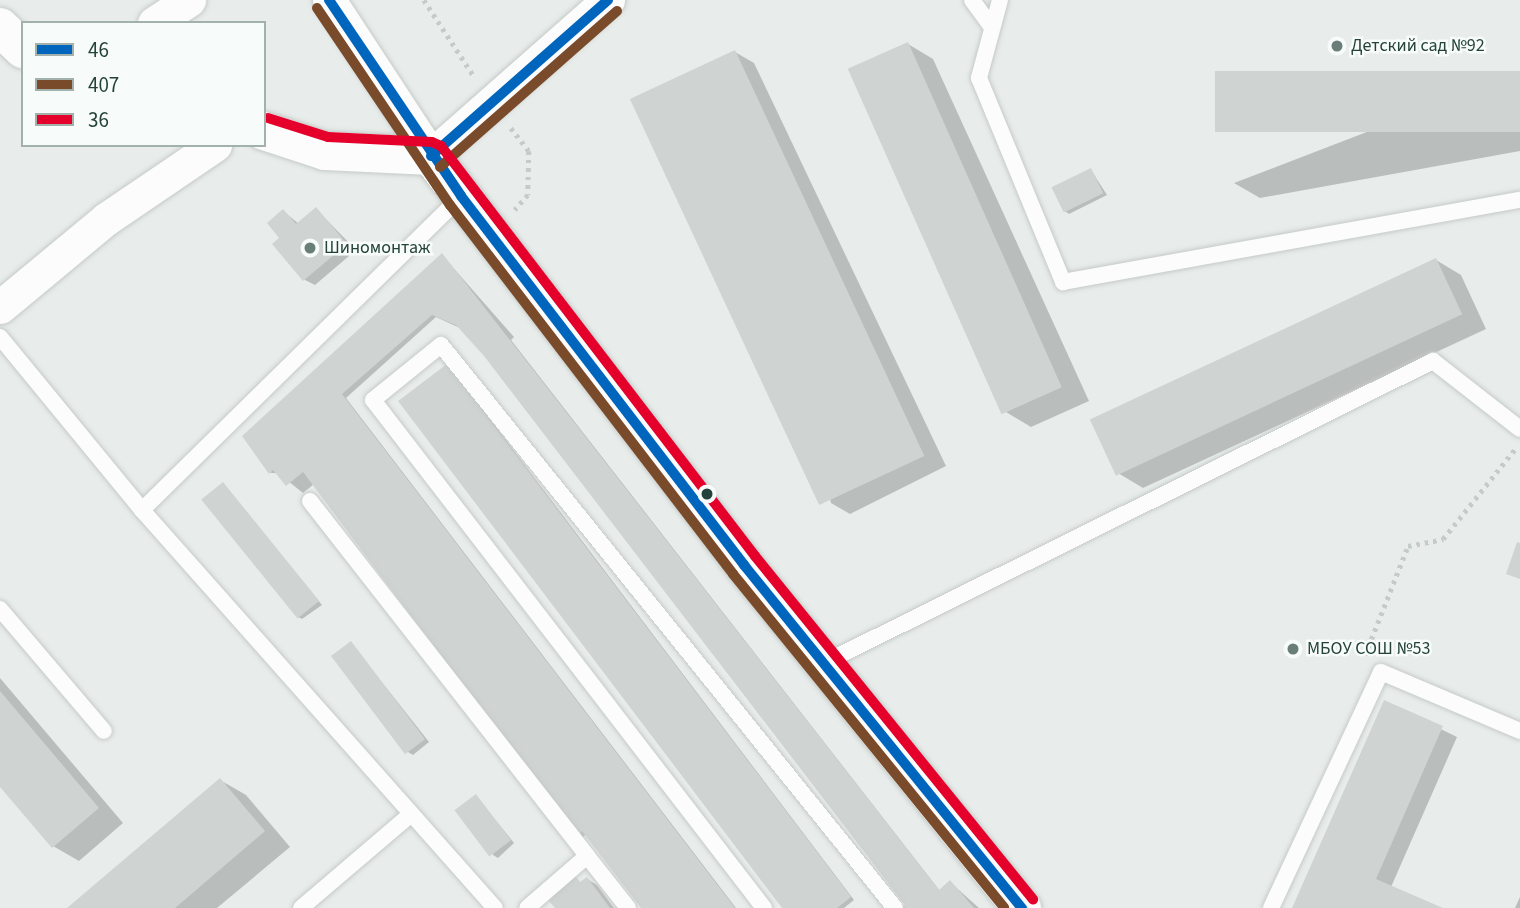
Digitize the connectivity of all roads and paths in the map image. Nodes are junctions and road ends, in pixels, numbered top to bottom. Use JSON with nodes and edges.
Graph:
{"nodes":[{"id":1,"x":189,"y":0,"type":"edge"},
{"id":2,"x":329,"y":0,"type":"edge"},
{"id":3,"x":607,"y":0,"type":"edge"},
{"id":4,"x":972,"y":0,"type":"edge"},
{"id":5,"x":1000,"y":0,"type":"edge"},
{"id":6,"x":157,"y":21,"type":"edge"},
{"id":7,"x":991,"y":26,"type":"junction"},
{"id":8,"x":0,"y":27,"type":"edge"},
{"id":9,"x":21,"y":47,"type":"edge"},
{"id":10,"x":266,"y":132,"type":"edge"},
{"id":11,"x":212,"y":147,"type":"edge"},
{"id":12,"x":431,"y":156,"type":"junction"},
{"id":13,"x":461,"y":196,"type":"junction"},
{"id":14,"x":1520,"y":200,"type":"edge"},
{"id":15,"x":0,"y":307,"type":"edge"},
{"id":16,"x":0,"y":337,"type":"edge"},
{"id":17,"x":1520,"y":429,"type":"edge"},
{"id":18,"x":1520,"y":443,"type":"edge"},
{"id":19,"x":310,"y":501,"type":"dead end"},
{"id":20,"x":142,"y":510,"type":"junction"},
{"id":21,"x":0,"y":609,"type":"edge"},
{"id":22,"x":824,"y":663,"type":"junction"},
{"id":23,"x":1381,"y":672,"type":"junction"},
{"id":24,"x":104,"y":731,"type":"dead end"},
{"id":25,"x":1520,"y":731,"type":"edge"},
{"id":26,"x":411,"y":814,"type":"junction"},
{"id":27,"x":587,"y":856,"type":"junction"},
{"id":28,"x":301,"y":908,"type":"edge"},
{"id":29,"x":495,"y":908,"type":"edge"},
{"id":30,"x":527,"y":908,"type":"edge"},
{"id":31,"x":628,"y":908,"type":"edge"},
{"id":32,"x":764,"y":908,"type":"edge"},
{"id":33,"x":895,"y":908,"type":"edge"},
{"id":34,"x":1022,"y":908,"type":"edge"},
{"id":35,"x":1271,"y":908,"type":"edge"}],
"edges":[{"from":1,"to":6,"type":"street"},
{"from":2,"to":12,"type":"street"},
{"from":3,"to":12,"type":"street"},
{"from":4,"to":7,"type":"lane"},
{"from":5,"to":7,"type":"lane"},
{"from":7,"to":14,"type":"lane"},
{"from":8,"to":9,"type":"street"},
{"from":10,"to":12,"type":"street"},
{"from":11,"to":15,"type":"street"},
{"from":12,"to":13,"type":"street"},
{"from":13,"to":20,"type":"lane"},
{"from":13,"to":22,"type":"street"},
{"from":16,"to":20,"type":"lane"},
{"from":17,"to":22,"type":"lane"},
{"from":18,"to":23,"type":"path"},
{"from":19,"to":27,"type":"lane"},
{"from":20,"to":26,"type":"lane"},
{"from":21,"to":24,"type":"lane"},
{"from":22,"to":34,"type":"street"},
{"from":23,"to":25,"type":"lane"},
{"from":23,"to":35,"type":"lane"},
{"from":26,"to":28,"type":"lane"},
{"from":26,"to":29,"type":"lane"},
{"from":27,"to":30,"type":"lane"},
{"from":27,"to":31,"type":"lane"},
{"from":32,"to":33,"type":"lane"}]}
